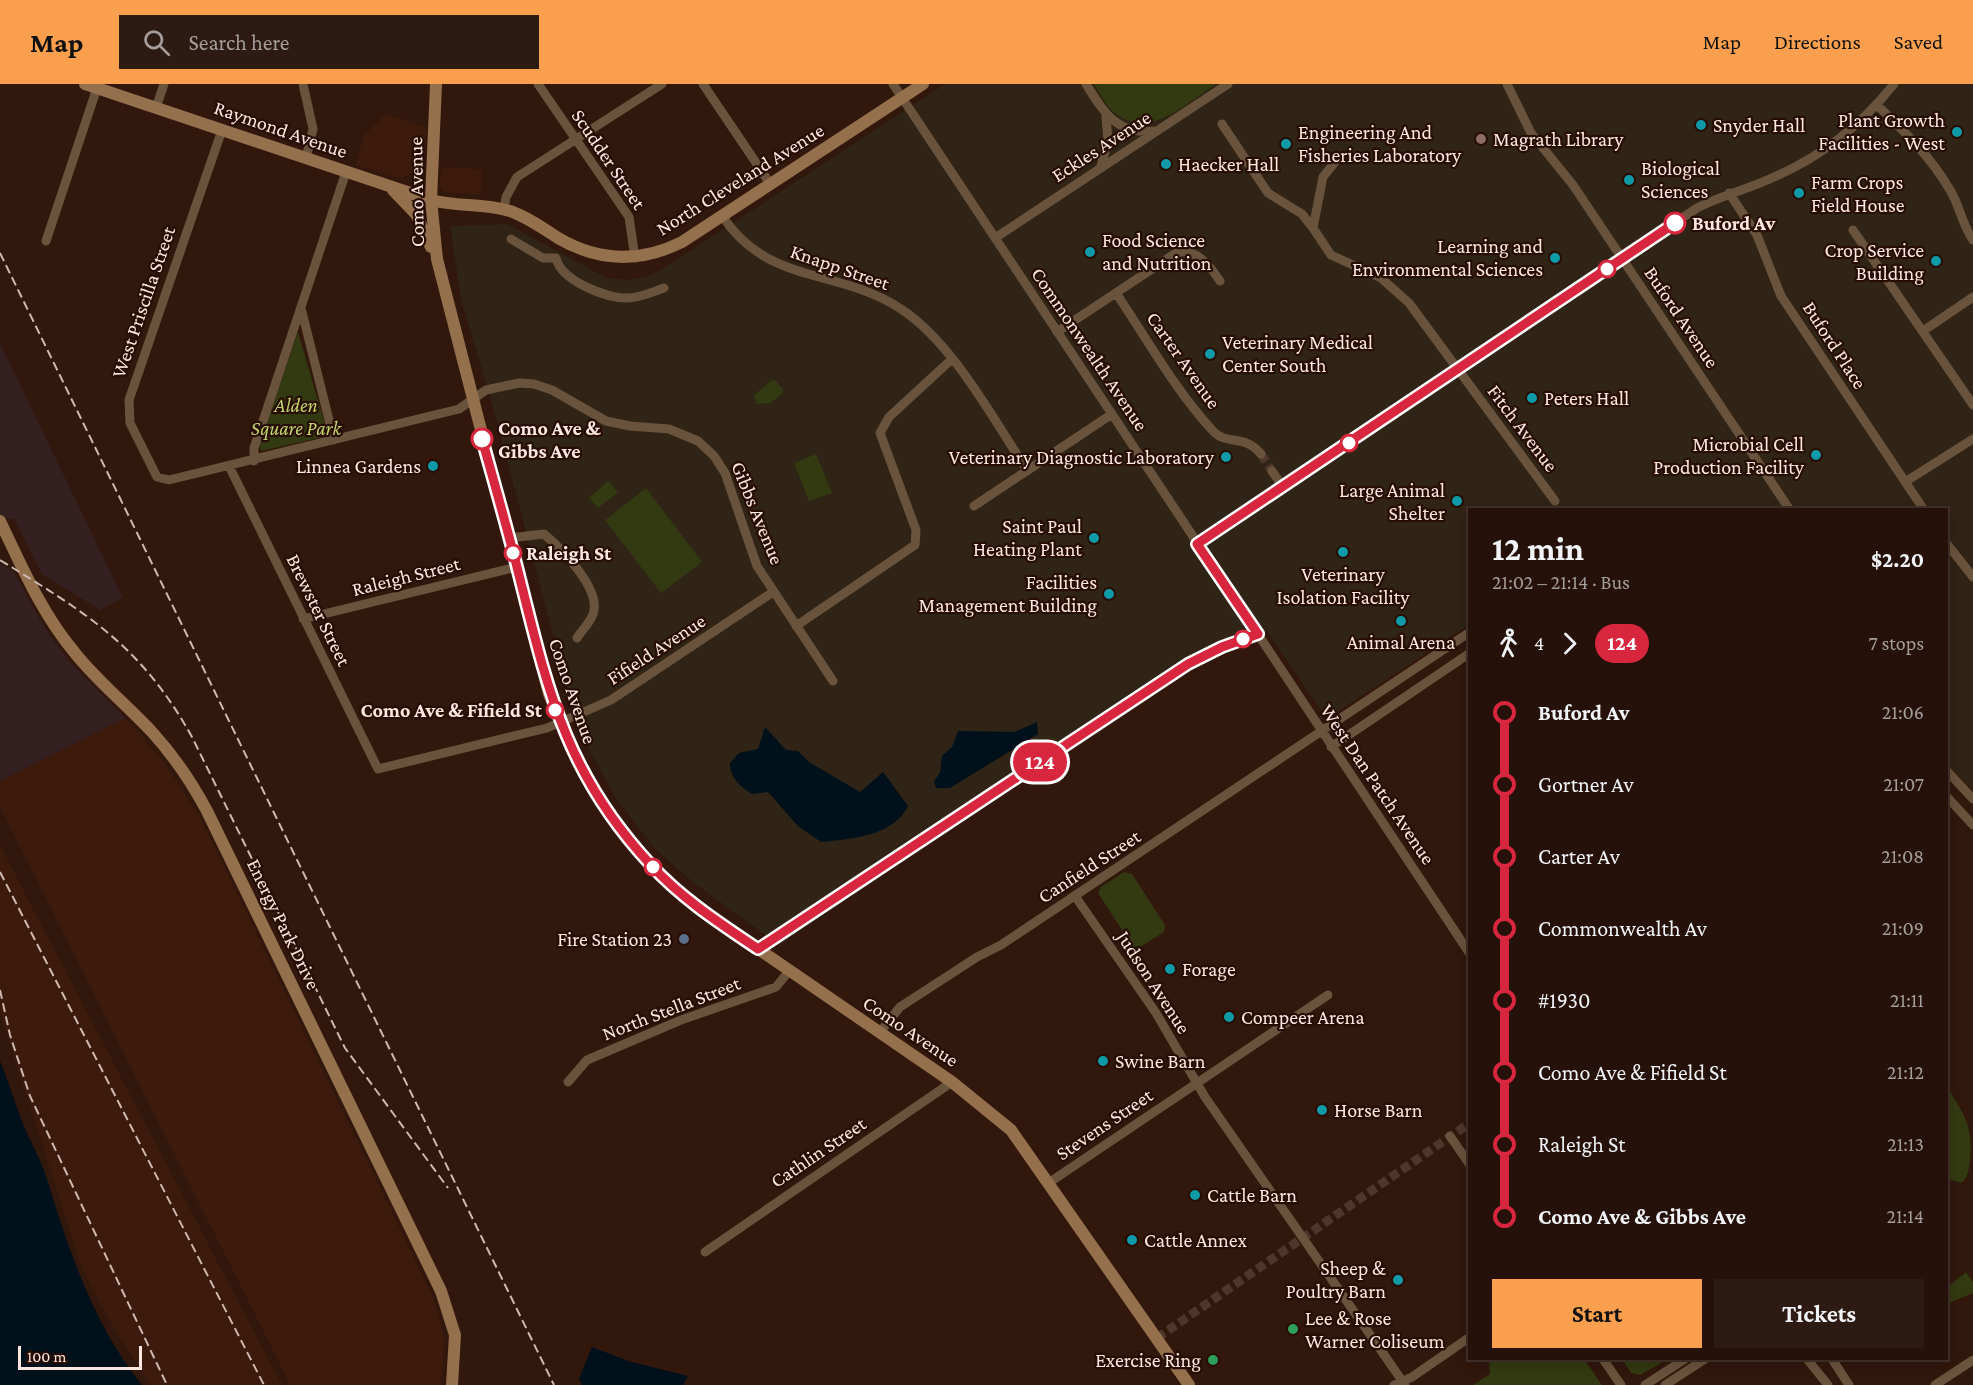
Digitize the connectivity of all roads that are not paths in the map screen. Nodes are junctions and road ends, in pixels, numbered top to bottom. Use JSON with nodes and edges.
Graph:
{"nodes":[{"id":1,"x":164,"y":84,"type":"edge"},
{"id":2,"x":303,"y":84,"type":"edge"},
{"id":3,"x":436,"y":84,"type":"edge"},
{"id":4,"x":538,"y":84,"type":"edge"},
{"id":5,"x":662,"y":84,"type":"edge"},
{"id":6,"x":703,"y":84,"type":"edge"},
{"id":7,"x":893,"y":84,"type":"edge"},
{"id":8,"x":923,"y":84,"type":"edge"},
{"id":9,"x":1086,"y":84,"type":"edge"},
{"id":10,"x":1228,"y":84,"type":"edge"},
{"id":11,"x":1507,"y":84,"type":"edge"},
{"id":12,"x":1894,"y":84,"type":"edge"},
{"id":13,"x":91,"y":86,"type":"edge"},
{"id":14,"x":902,"y":98,"type":"junction"},
{"id":15,"x":1877,"y":105,"type":"junction"},
{"id":16,"x":156,"y":108,"type":"junction"},
{"id":17,"x":1106,"y":116,"type":"junction"},
{"id":18,"x":1222,"y":124,"type":"dead end"},
{"id":19,"x":222,"y":130,"type":"junction"},
{"id":20,"x":1156,"y":131,"type":"junction"},
{"id":21,"x":575,"y":140,"type":"junction"},
{"id":22,"x":306,"y":158,"type":"junction"},
{"id":23,"x":1335,"y":162,"type":"dead end"},
{"id":24,"x":1101,"y":166,"type":"junction"},
{"id":25,"x":346,"y":171,"type":"junction"},
{"id":26,"x":387,"y":185,"type":"junction"},
{"id":27,"x":771,"y":185,"type":"junction"},
{"id":28,"x":1729,"y":193,"type":"junction"},
{"id":29,"x":432,"y":200,"type":"junction"},
{"id":30,"x":504,"y":209,"type":"junction"},
{"id":31,"x":723,"y":217,"type":"junction"},
{"id":32,"x":1313,"y":228,"type":"junction"},
{"id":33,"x":1853,"y":230,"type":"dead end"},
{"id":34,"x":995,"y":238,"type":"junction"},
{"id":35,"x":511,"y":239,"type":"dead end"},
{"id":36,"x":560,"y":239,"type":"junction"},
{"id":37,"x":1973,"y":240,"type":"edge"},
{"id":38,"x":46,"y":241,"type":"dead end"},
{"id":39,"x":556,"y":258,"type":"junction"},
{"id":40,"x":635,"y":258,"type":"junction"},
{"id":41,"x":437,"y":259,"type":"junction"},
{"id":42,"x":1622,"y":259,"type":"junction"},
{"id":43,"x":1220,"y":281,"type":"dead end"},
{"id":44,"x":664,"y":288,"type":"dead end"},
{"id":45,"x":1116,"y":293,"type":"junction"},
{"id":46,"x":1973,"y":297,"type":"edge"},
{"id":47,"x":301,"y":308,"type":"junction"},
{"id":48,"x":1057,"y":332,"type":"junction"},
{"id":49,"x":1923,"y":332,"type":"junction"},
{"id":50,"x":952,"y":358,"type":"junction"},
{"id":51,"x":1457,"y":371,"type":"junction"},
{"id":52,"x":472,"y":400,"type":"junction"},
{"id":53,"x":1973,"y":405,"type":"edge"},
{"id":54,"x":1112,"y":414,"type":"junction"},
{"id":55,"x":1973,"y":439,"type":"edge"},
{"id":56,"x":334,"y":440,"type":"junction"},
{"id":57,"x":1261,"y":454,"type":"tunnel mouth"},
{"id":58,"x":254,"y":461,"type":"junction"},
{"id":59,"x":229,"y":466,"type":"junction"},
{"id":60,"x":1027,"y":470,"type":"junction"},
{"id":61,"x":1272,"y":471,"type":"tunnel mouth"},
{"id":62,"x":163,"y":481,"type":"joint"},
{"id":63,"x":1905,"y":482,"type":"junction"},
{"id":64,"x":1283,"y":487,"type":"junction"},
{"id":65,"x":1555,"y":501,"type":"dead end"},
{"id":66,"x":974,"y":507,"type":"dead end"},
{"id":67,"x":1789,"y":508,"type":"edge"},
{"id":68,"x":1923,"y":508,"type":"edge"},
{"id":69,"x":0,"y":521,"type":"edge"},
{"id":70,"x":509,"y":538,"type":"junction"},
{"id":71,"x":1197,"y":544,"type":"junction"},
{"id":72,"x":1948,"y":545,"type":"edge"},
{"id":73,"x":517,"y":567,"type":"junction"},
{"id":74,"x":1972,"y":578,"type":"edge"},
{"id":75,"x":773,"y":592,"type":"junction"},
{"id":76,"x":303,"y":619,"type":"junction"},
{"id":77,"x":796,"y":626,"type":"junction"},
{"id":78,"x":1468,"y":633,"type":"edge"},
{"id":79,"x":1258,"y":634,"type":"joint"},
{"id":80,"x":577,"y":638,"type":"dead end"},
{"id":81,"x":1468,"y":654,"type":"edge"},
{"id":82,"x":833,"y":681,"type":"dead end"},
{"id":83,"x":560,"y":723,"type":"junction"},
{"id":84,"x":1322,"y":732,"type":"junction"},
{"id":85,"x":1331,"y":747,"type":"junction"},
{"id":86,"x":378,"y":769,"type":"joint"},
{"id":87,"x":1948,"y":772,"type":"edge"},
{"id":88,"x":1948,"y":798,"type":"edge"},
{"id":89,"x":1973,"y":799,"type":"edge"},
{"id":90,"x":1973,"y":825,"type":"edge"},
{"id":91,"x":1075,"y":896,"type":"junction"},
{"id":92,"x":1468,"y":951,"type":"edge"},
{"id":93,"x":789,"y":971,"type":"junction"},
{"id":94,"x":1328,"y":995,"type":"dead end"},
{"id":95,"x":880,"y":1032,"type":"junction"},
{"id":96,"x":568,"y":1082,"type":"dead end"},
{"id":97,"x":952,"y":1082,"type":"junction"},
{"id":98,"x":1197,"y":1083,"type":"junction"},
{"id":99,"x":1450,"y":1136,"type":"dead end"},
{"id":100,"x":1468,"y":1162,"type":"edge"},
{"id":101,"x":1050,"y":1182,"type":"junction"},
{"id":102,"x":705,"y":1252,"type":"dead end"},
{"id":103,"x":1468,"y":1338,"type":"edge"},
{"id":104,"x":1604,"y":1360,"type":"edge"},
{"id":105,"x":1683,"y":1360,"type":"edge"},
{"id":106,"x":1703,"y":1360,"type":"edge"},
{"id":107,"x":1809,"y":1360,"type":"edge"},
{"id":108,"x":1833,"y":1360,"type":"edge"},
{"id":109,"x":1973,"y":1360,"type":"edge"},
{"id":110,"x":1401,"y":1384,"type":"edge"},
{"id":111,"x":452,"y":1385,"type":"edge"},
{"id":112,"x":1189,"y":1385,"type":"edge"},
{"id":113,"x":1621,"y":1385,"type":"edge"},
{"id":114,"x":1645,"y":1385,"type":"edge"},
{"id":115,"x":1665,"y":1385,"type":"edge"},
{"id":116,"x":1828,"y":1385,"type":"edge"},
{"id":117,"x":1850,"y":1385,"type":"edge"},
{"id":118,"x":1935,"y":1385,"type":"edge"}],
"edges":[{"from":1,"to":16,"type":"street"},
{"from":2,"to":22,"type":"street"},
{"from":3,"to":29,"type":"main road","name":"Como Avenue"},
{"from":4,"to":21,"type":"street","name":"Scudder Street"},
{"from":5,"to":21,"type":"street"},
{"from":6,"to":27,"type":"street"},
{"from":7,"to":14,"type":"street","name":"Commonwealth Avenue"},
{"from":8,"to":14,"type":"main road","name":"North Cleveland Avenue"},
{"from":9,"to":17,"type":"street"},
{"from":10,"to":20,"type":"street","name":"Eckles Avenue"},
{"from":11,"to":42,"type":"street","name":"Buford Avenue"},
{"from":12,"to":15,"type":"street"},
{"from":13,"to":16,"type":"main road","name":"Raymond Avenue"},
{"from":13,"to":38,"type":"street"},
{"from":14,"to":27,"type":"main road","name":"North Cleveland Avenue"},
{"from":14,"to":34,"type":"street","name":"Commonwealth Avenue"},
{"from":15,"to":28,"type":"street"},
{"from":15,"to":37,"type":"street"},
{"from":16,"to":19,"type":"main road","name":"Raymond Avenue"},
{"from":17,"to":20,"type":"street"},
{"from":17,"to":24,"type":"street"},
{"from":18,"to":32,"type":"street","name":"Fitch Avenue"},
{"from":19,"to":22,"type":"main road","name":"Raymond Avenue"},
{"from":19,"to":62,"type":"street","name":"West Priscilla Street"},
{"from":20,"to":24,"type":"street","name":"Eckles Avenue"},
{"from":21,"to":30,"type":"street"},
{"from":21,"to":40,"type":"street","name":"Scudder Street"},
{"from":22,"to":25,"type":"main road","name":"Raymond Avenue"},
{"from":23,"to":32,"type":"street"},
{"from":24,"to":34,"type":"street","name":"Eckles Avenue"},
{"from":25,"to":26,"type":"main road","name":"Raymond Avenue"},
{"from":25,"to":47,"type":"street"},
{"from":26,"to":29,"type":"main road","name":"Raymond Avenue"},
{"from":26,"to":41,"type":"main road"},
{"from":27,"to":31,"type":"main road","name":"North Cleveland Avenue"},
{"from":28,"to":42,"type":"street"},
{"from":28,"to":63,"type":"street","name":"Buford Place"},
{"from":29,"to":30,"type":"main road","name":"North Cleveland Avenue"},
{"from":29,"to":41,"type":"main road","name":"Como Avenue"},
{"from":30,"to":36,"type":"main road","name":"North Cleveland Avenue"},
{"from":31,"to":40,"type":"main road","name":"North Cleveland Avenue"},
{"from":31,"to":50,"type":"street","name":"Knapp Street"},
{"from":32,"to":51,"type":"street","name":"Fitch Avenue"},
{"from":33,"to":49,"type":"street"},
{"from":34,"to":48,"type":"street","name":"Commonwealth Avenue"},
{"from":35,"to":39,"type":"street"},
{"from":36,"to":39,"type":"street"},
{"from":36,"to":40,"type":"main road","name":"North Cleveland Avenue"},
{"from":39,"to":44,"type":"street"},
{"from":41,"to":52,"type":"main road","name":"Como Avenue"},
{"from":42,"to":51,"type":"street"},
{"from":42,"to":67,"type":"street","name":"Buford Avenue"},
{"from":43,"to":45,"type":"street"},
{"from":45,"to":48,"type":"street"},
{"from":45,"to":57,"type":"street","name":"Carter Avenue"},
{"from":46,"to":49,"type":"street"},
{"from":47,"to":56,"type":"street"},
{"from":47,"to":58,"type":"street"},
{"from":48,"to":54,"type":"street","name":"Commonwealth Avenue"},
{"from":49,"to":53,"type":"street"},
{"from":50,"to":60,"type":"street","name":"Knapp Street"},
{"from":50,"to":77,"type":"street"},
{"from":51,"to":64,"type":"street"},
{"from":51,"to":65,"type":"street","name":"Fitch Avenue"},
{"from":52,"to":56,"type":"street","name":"Gibbs Avenue"},
{"from":52,"to":70,"type":"main road","name":"Como Avenue"},
{"from":52,"to":75,"type":"street","name":"Gibbs Avenue"},
{"from":54,"to":60,"type":"street"},
{"from":54,"to":71,"type":"street","name":"Commonwealth Avenue"},
{"from":55,"to":63,"type":"street"},
{"from":56,"to":58,"type":"street","name":"Gibbs Avenue"},
{"from":58,"to":59,"type":"street","name":"Gibbs Avenue"},
{"from":59,"to":62,"type":"street","name":"Gibbs Avenue"},
{"from":59,"to":76,"type":"street","name":"Brewster Street"},
{"from":60,"to":66,"type":"street"},
{"from":61,"to":64,"type":"street"},
{"from":63,"to":68,"type":"street","name":"Buford Place"},
{"from":64,"to":71,"type":"street"},
{"from":69,"to":111,"type":"main road","name":"Energy Park Drive"},
{"from":70,"to":73,"type":"main road","name":"Como Avenue"},
{"from":70,"to":80,"type":"street"},
{"from":71,"to":79,"type":"street","name":"Commonwealth Avenue"},
{"from":72,"to":74,"type":"street"},
{"from":73,"to":76,"type":"street","name":"Raleigh Street"},
{"from":73,"to":83,"type":"main road","name":"Como Avenue"},
{"from":75,"to":77,"type":"street","name":"Gibbs Avenue"},
{"from":75,"to":83,"type":"street","name":"Fifield Avenue"},
{"from":76,"to":86,"type":"street","name":"Brewster Street"},
{"from":77,"to":82,"type":"street","name":"Gibbs Avenue"},
{"from":78,"to":84,"type":"street","name":"Canfield Street"},
{"from":79,"to":84,"type":"street","name":"West Dan Patch Avenue"},
{"from":81,"to":85,"type":"street"},
{"from":83,"to":86,"type":"street","name":"Fifield Avenue"},
{"from":83,"to":93,"type":"main road","name":"Como Avenue"},
{"from":84,"to":85,"type":"street","name":"West Dan Patch Avenue"},
{"from":84,"to":91,"type":"street","name":"Canfield Street"},
{"from":85,"to":92,"type":"street","name":"West Dan Patch Avenue"},
{"from":87,"to":89,"type":"street"},
{"from":88,"to":90,"type":"street"},
{"from":91,"to":95,"type":"street","name":"Canfield Street"},
{"from":91,"to":98,"type":"street","name":"Judson Avenue"},
{"from":93,"to":95,"type":"main road","name":"Como Avenue"},
{"from":93,"to":96,"type":"street","name":"North Stella Street"},
{"from":94,"to":98,"type":"street","name":"Stevens Street"},
{"from":95,"to":97,"type":"main road","name":"Como Avenue"},
{"from":97,"to":101,"type":"main road","name":"Como Avenue"},
{"from":97,"to":102,"type":"street","name":"Cathlin Street"},
{"from":98,"to":101,"type":"street","name":"Stevens Street"},
{"from":98,"to":110,"type":"street","name":"Judson Avenue"},
{"from":99,"to":100,"type":"street"},
{"from":101,"to":112,"type":"main road","name":"Como Avenue"},
{"from":103,"to":110,"type":"street"},
{"from":104,"to":113,"type":"street"},
{"from":105,"to":114,"type":"street"},
{"from":106,"to":115,"type":"street"},
{"from":107,"to":116,"type":"street"},
{"from":108,"to":117,"type":"street"},
{"from":109,"to":118,"type":"street"}]}
